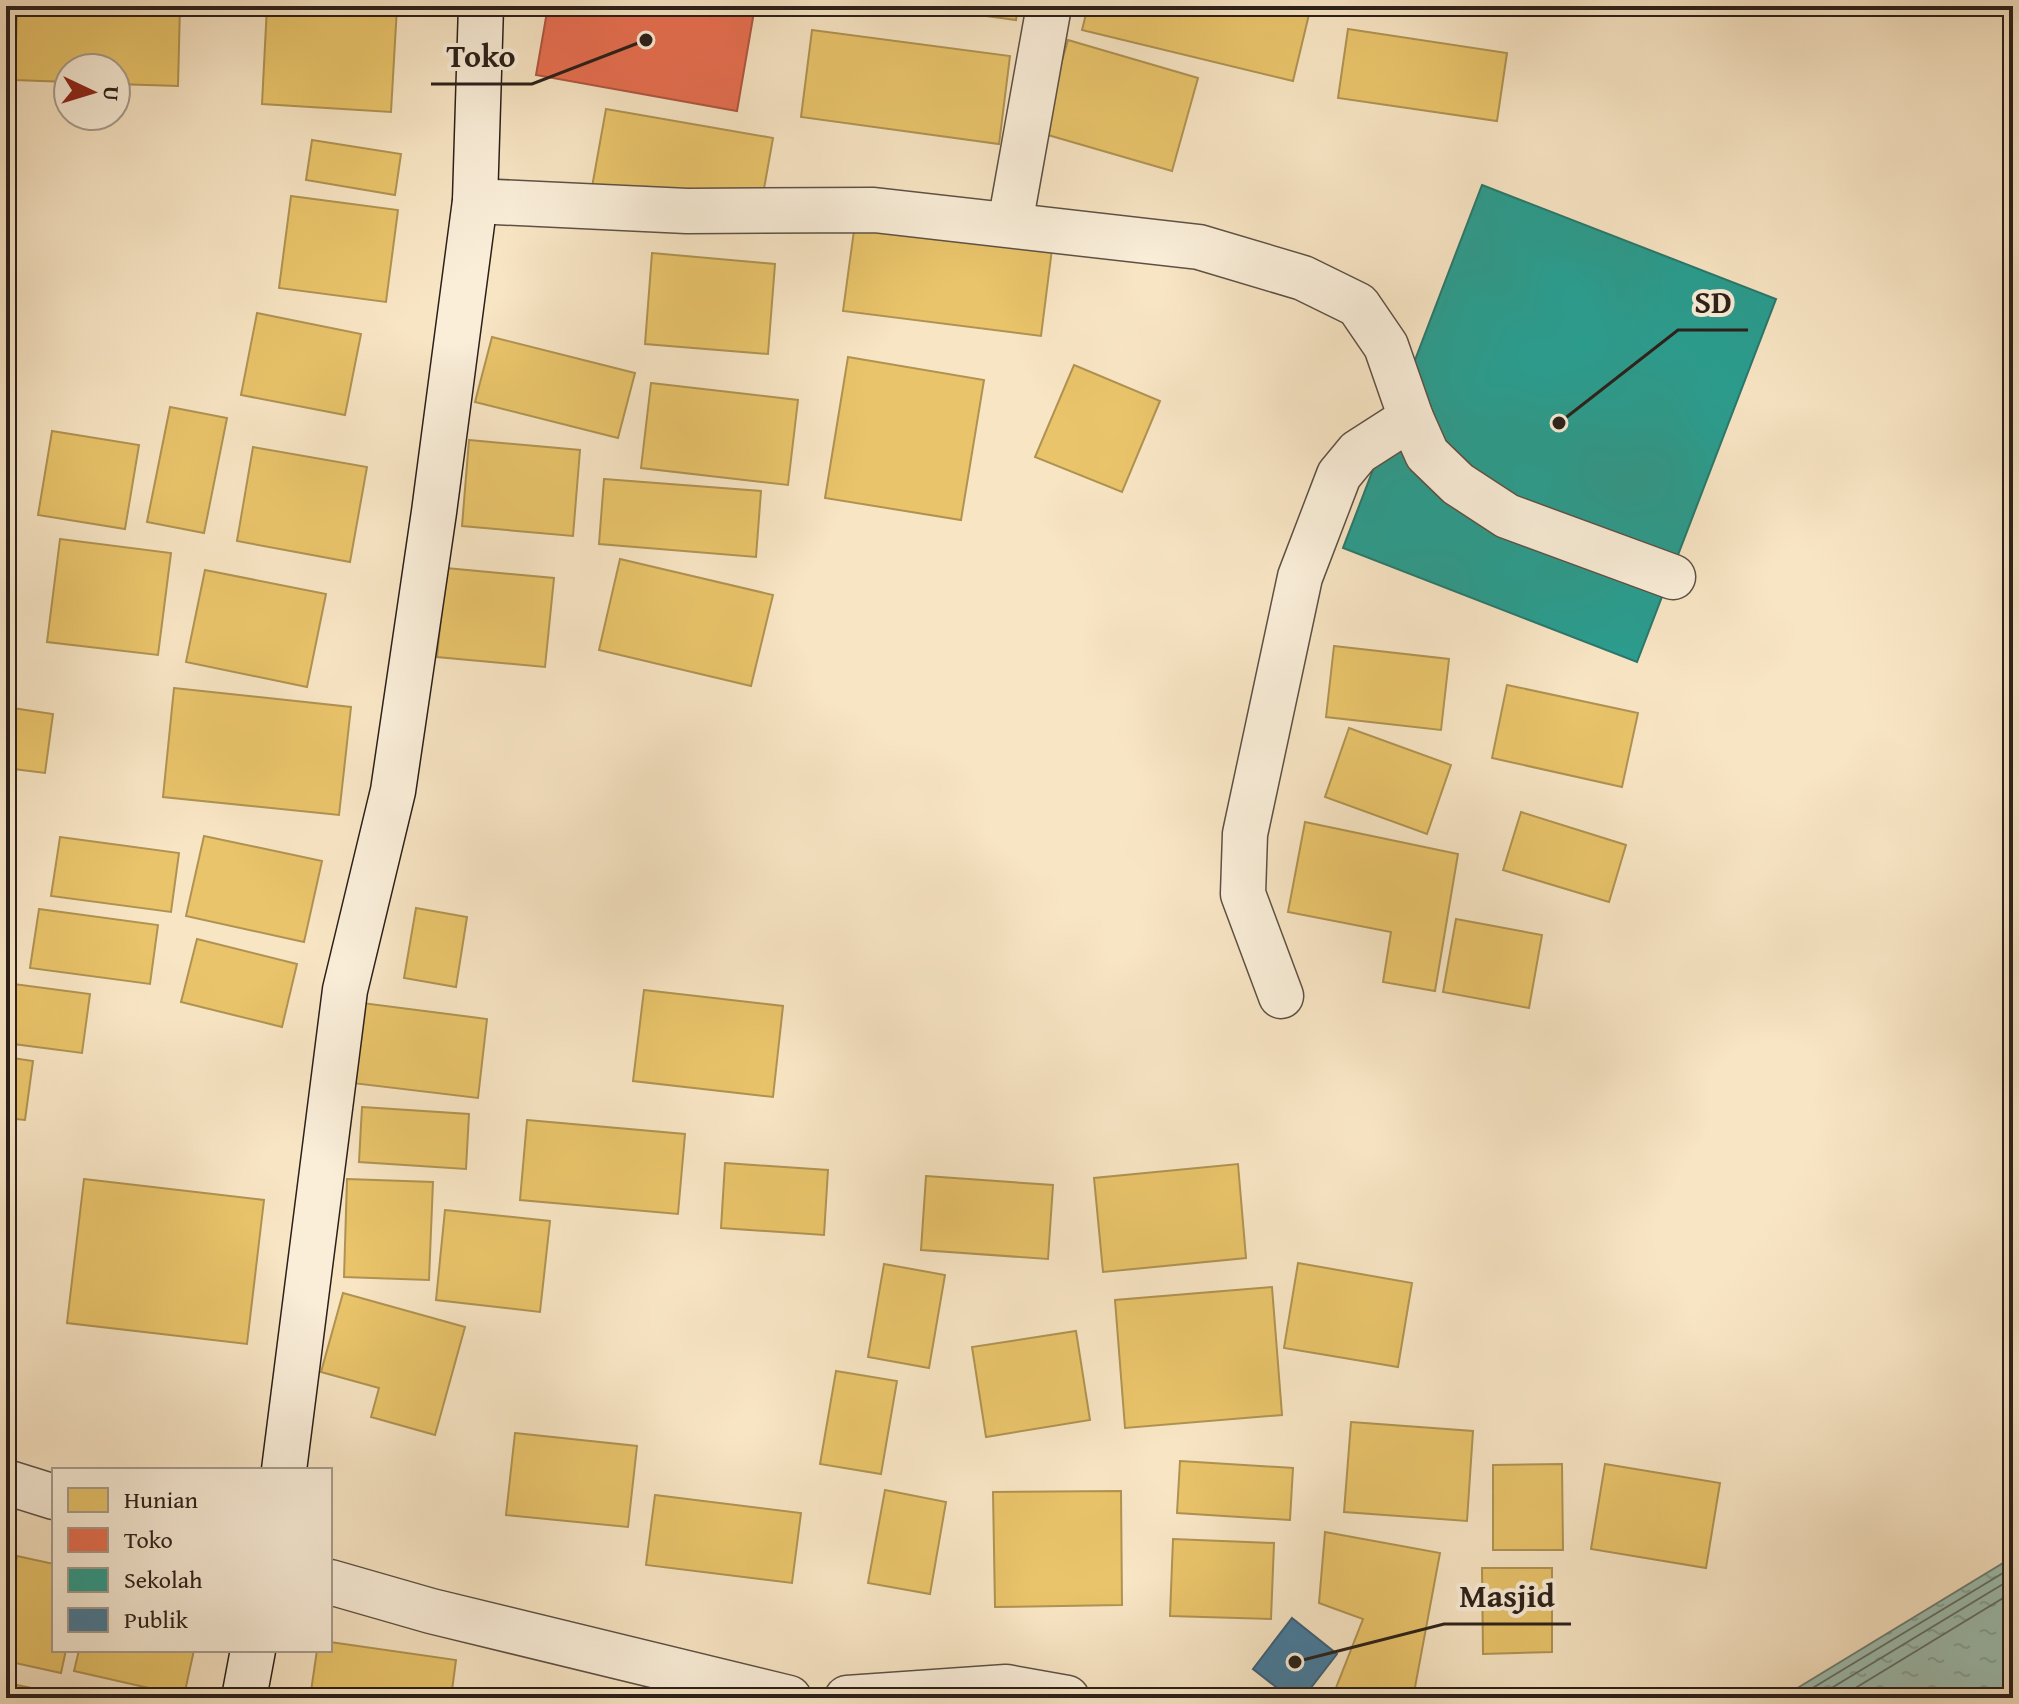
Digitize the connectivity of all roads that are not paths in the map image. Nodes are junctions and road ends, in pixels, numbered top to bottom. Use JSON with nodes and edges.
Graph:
{"nodes":[{"id":1,"x":481,"y":6,"type":"edge"},
{"id":2,"x":1049,"y":6,"type":"edge"},
{"id":3,"x":475,"y":201,"type":"junction"},
{"id":4,"x":1010,"y":224,"type":"junction"},
{"id":5,"x":1411,"y":418,"type":"junction"},
{"id":6,"x":1673,"y":577,"type":"dead end"},
{"id":7,"x":1281,"y":996,"type":"dead end"},
{"id":8,"x":284,"y":1468,"type":"edge"},
{"id":9,"x":6,"y":1482,"type":"edge"},
{"id":10,"x":52,"y":1496,"type":"edge"},
{"id":11,"x":332,"y":1583,"type":"edge"},
{"id":12,"x":253,"y":1652,"type":"edge"},
{"id":13,"x":244,"y":1698,"type":"edge"},
{"id":14,"x":789,"y":1698,"type":"edge"},
{"id":15,"x":847,"y":1698,"type":"edge"},
{"id":16,"x":1067,"y":1698,"type":"edge"}],
"edges":[{"from":1,"to":3,"type":"street"},
{"from":2,"to":4,"type":"street"},
{"from":3,"to":4,"type":"street"},
{"from":3,"to":8,"type":"street"},
{"from":4,"to":5,"type":"street"},
{"from":5,"to":6,"type":"street"},
{"from":5,"to":7,"type":"street"},
{"from":9,"to":10,"type":"street"},
{"from":11,"to":14,"type":"street"},
{"from":12,"to":13,"type":"street"},
{"from":15,"to":16,"type":"street"}]}
